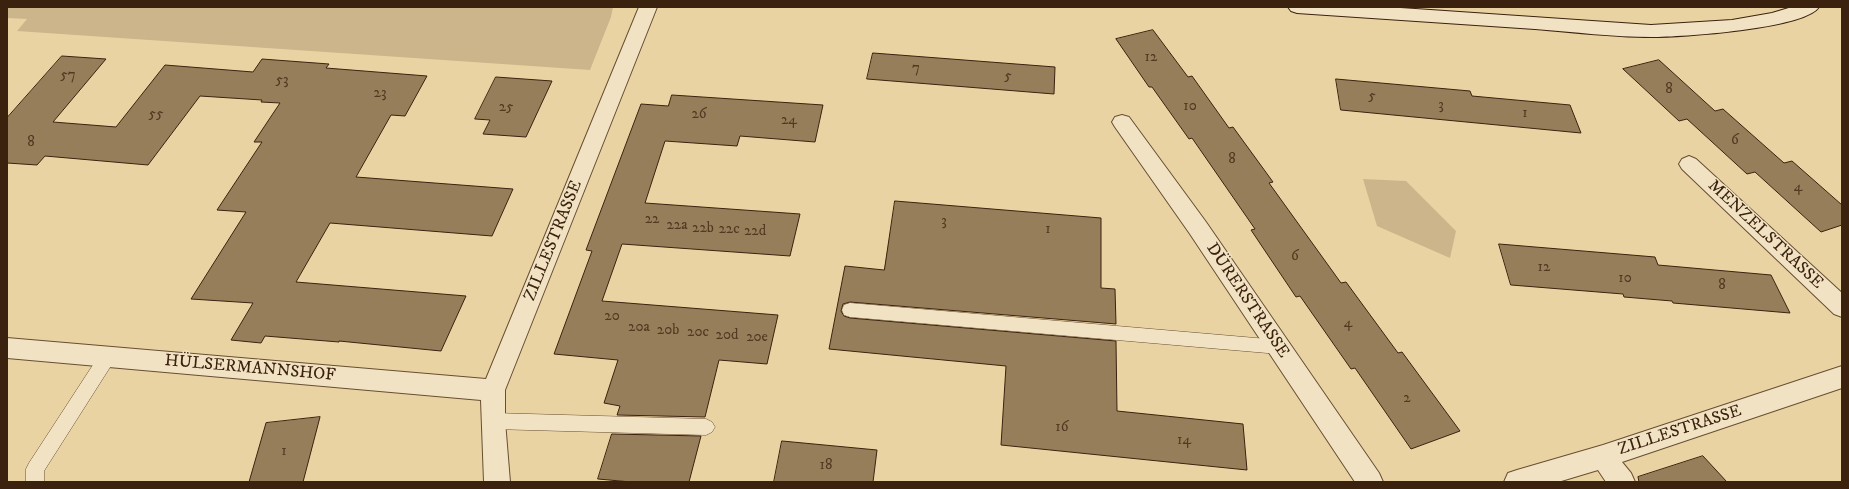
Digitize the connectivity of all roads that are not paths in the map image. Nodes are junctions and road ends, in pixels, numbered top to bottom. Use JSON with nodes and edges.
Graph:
{"nodes":[{"id":1,"x":648,"y":7,"type":"edge"},
{"id":2,"x":1296,"y":7,"type":"edge"},
{"id":3,"x":1756,"y":7,"type":"edge"},
{"id":4,"x":1810,"y":7,"type":"edge"},
{"id":5,"x":1719,"y":26,"type":"junction"},
{"id":6,"x":1122,"y":122,"type":"dead end"},
{"id":7,"x":1689,"y":164,"type":"dead end"},
{"id":8,"x":1842,"y":307,"type":"edge"},
{"id":9,"x":850,"y":310,"type":"dead end"},
{"id":10,"x":1279,"y":347,"type":"junction"},
{"id":11,"x":7,"y":348,"type":"edge"},
{"id":12,"x":108,"y":356,"type":"junction"},
{"id":13,"x":1842,"y":377,"type":"edge"},
{"id":14,"x":494,"y":390,"type":"junction"},
{"id":15,"x":493,"y":420,"type":"junction"},
{"id":16,"x":706,"y":427,"type":"dead end"},
{"id":17,"x":1603,"y":457,"type":"junction"},
{"id":18,"x":35,"y":482,"type":"edge"},
{"id":19,"x":497,"y":482,"type":"edge"},
{"id":20,"x":1370,"y":482,"type":"edge"},
{"id":21,"x":1517,"y":482,"type":"edge"},
{"id":22,"x":1622,"y":482,"type":"edge"}],
"edges":[{"from":1,"to":14,"type":"street","name":"ZILLESTRASSE"},
{"from":2,"to":5,"type":"street"},
{"from":3,"to":5,"type":"street"},
{"from":4,"to":5,"type":"street"},
{"from":6,"to":10,"type":"street","name":"DÜRERSTRASSE"},
{"from":7,"to":8,"type":"street","name":"MENZELSTRASSE"},
{"from":9,"to":10,"type":"lane"},
{"from":10,"to":20,"type":"street","name":"DÜRERSTRASSE"},
{"from":11,"to":12,"type":"street","name":"HÜLSERMANNSHOF"},
{"from":12,"to":14,"type":"street","name":"HÜLSERMANNSHOF"},
{"from":12,"to":18,"type":"lane"},
{"from":13,"to":17,"type":"street","name":"ZILLESTRASSE"},
{"from":14,"to":15,"type":"street","name":"ZILLESTRASSE"},
{"from":15,"to":16,"type":"lane"},
{"from":15,"to":19,"type":"street","name":"ZILLESTRASSE"},
{"from":17,"to":21,"type":"street","name":"ZILLESTRASSE"},
{"from":17,"to":22,"type":"street"}]}
